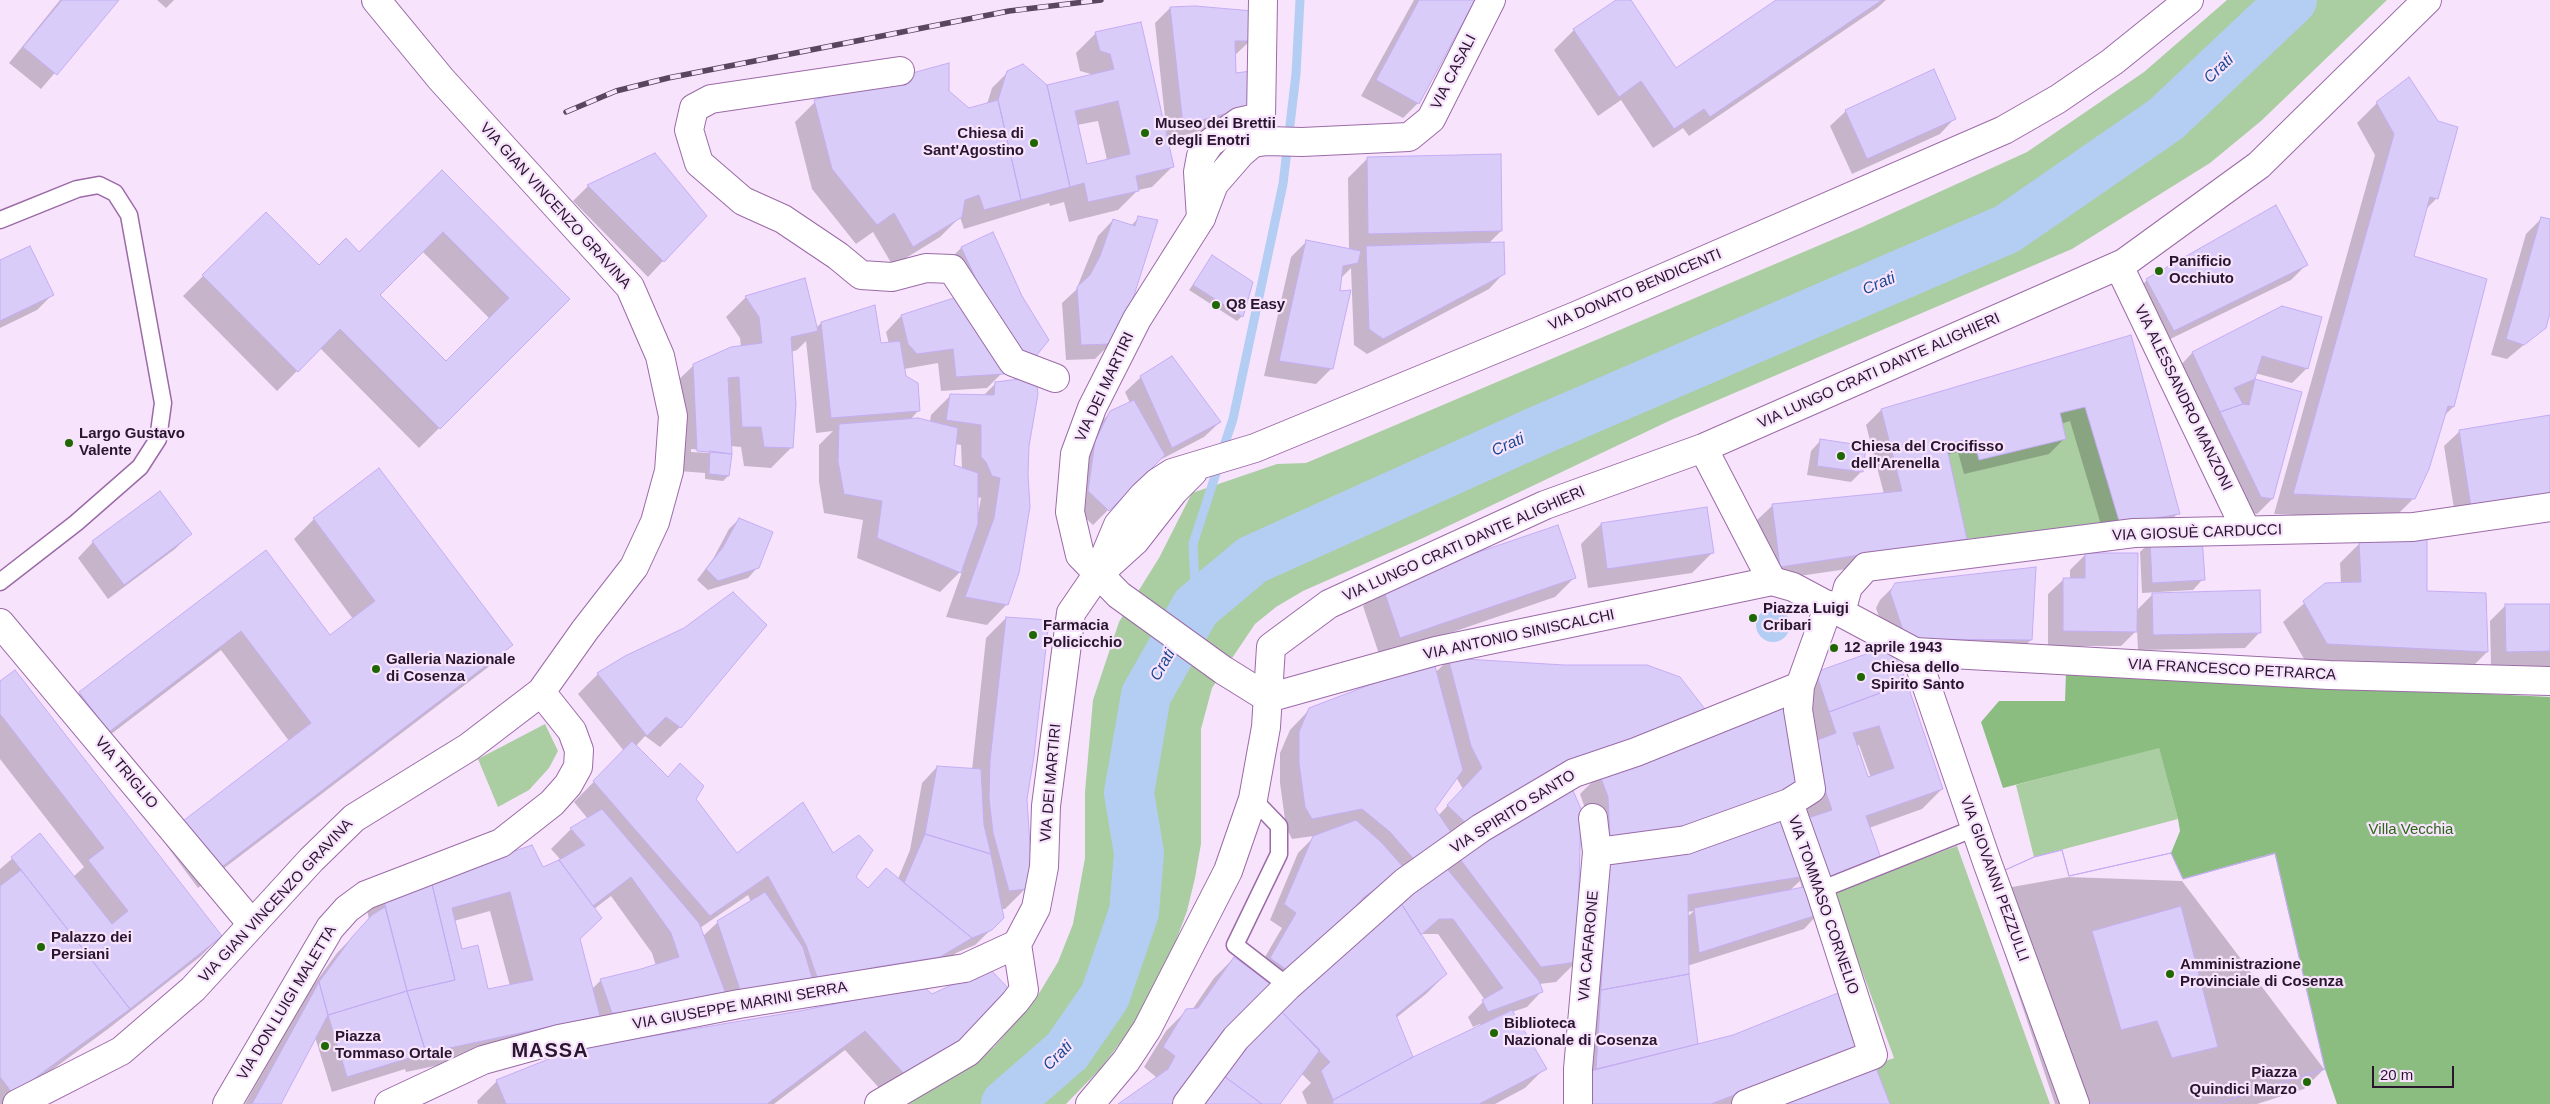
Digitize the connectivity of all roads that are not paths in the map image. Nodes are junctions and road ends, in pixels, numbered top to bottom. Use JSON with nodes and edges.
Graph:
{"nodes":[{"id":1,"x":376,"y":0,"type":"edge"},
{"id":2,"x":1263,"y":0,"type":"edge"},
{"id":3,"x":1491,"y":0,"type":"edge"},
{"id":4,"x":2189,"y":0,"type":"edge"},
{"id":5,"x":2427,"y":0,"type":"edge"},
{"id":6,"x":900,"y":71,"type":"dead end"},
{"id":7,"x":1409,"y":137,"type":"joint"},
{"id":8,"x":1201,"y":218,"type":"junction"},
{"id":9,"x":0,"y":220,"type":"edge"},
{"id":10,"x":2119,"y":266,"type":"junction"},
{"id":11,"x":1055,"y":378,"type":"dead end"},
{"id":12,"x":1703,"y":448,"type":"junction"},
{"id":13,"x":2550,"y":507,"type":"edge"},
{"id":14,"x":2246,"y":530,"type":"junction"},
{"id":15,"x":1097,"y":575,"type":"junction"},
{"id":16,"x":1772,"y":581,"type":"junction"},
{"id":17,"x":0,"y":582,"type":"edge"},
{"id":18,"x":1835,"y":609,"type":"junction"},
{"id":19,"x":0,"y":623,"type":"edge"},
{"id":20,"x":1915,"y":652,"type":"junction"},
{"id":21,"x":2550,"y":681,"type":"edge"},
{"id":22,"x":1800,"y":686,"type":"junction"},
{"id":23,"x":541,"y":692,"type":"junction"},
{"id":24,"x":1268,"y":698,"type":"junction"},
{"id":25,"x":1253,"y":799,"type":"junction"},
{"id":26,"x":1789,"y":803,"type":"junction"},
{"id":27,"x":1593,"y":818,"type":"dead end"},
{"id":28,"x":1975,"y":828,"type":"junction"},
{"id":29,"x":1597,"y":852,"type":"junction"},
{"id":30,"x":1820,"y":890,"type":"junction"},
{"id":31,"x":252,"y":924,"type":"junction"},
{"id":32,"x":1017,"y":944,"type":"junction"},
{"id":33,"x":1288,"y":986,"type":"junction"},
{"id":34,"x":17,"y":1104,"type":"edge"},
{"id":35,"x":227,"y":1104,"type":"edge"},
{"id":36,"x":389,"y":1104,"type":"edge"},
{"id":37,"x":879,"y":1104,"type":"edge"},
{"id":38,"x":1090,"y":1104,"type":"edge"},
{"id":39,"x":1186,"y":1104,"type":"edge"},
{"id":40,"x":1578,"y":1104,"type":"edge"},
{"id":41,"x":1746,"y":1104,"type":"edge"},
{"id":42,"x":2075,"y":1104,"type":"edge"}],
"edges":[{"from":1,"to":23,"type":"street","name":"VIA GIAN VINCENZO GRAVINA"},
{"from":2,"to":8,"type":"street"},
{"from":3,"to":7,"type":"street","name":"VIA CASALI"},
{"from":4,"to":15,"type":"street","name":"VIA DONATO BENDICENTI"},
{"from":5,"to":10,"type":"street","name":"VIA LUNGO CRATI DANTE ALIGHIERI"},
{"from":6,"to":11,"type":"street"},
{"from":7,"to":8,"type":"street","name":"VIA DEI MARTIRI"},
{"from":8,"to":15,"type":"street","name":"VIA DEI MARTIRI"},
{"from":9,"to":17,"type":"lane"},
{"from":10,"to":12,"type":"street","name":"VIA LUNGO CRATI DANTE ALIGHIERI"},
{"from":10,"to":14,"type":"street","name":"VIA ALESSANDRO MANZONI"},
{"from":12,"to":16,"type":"street"},
{"from":12,"to":24,"type":"street","name":"VIA LUNGO CRATI DANTE ALIGHIERI"},
{"from":13,"to":14,"type":"street","name":"VIA GIOSUÈ CARDUCCI"},
{"from":14,"to":18,"type":"street","name":"VIA GIOSUÈ CARDUCCI"},
{"from":15,"to":24,"type":"street"},
{"from":15,"to":32,"type":"street","name":"VIA DEI MARTIRI"},
{"from":16,"to":18,"type":"street"},
{"from":16,"to":24,"type":"street","name":"VIA ANTONIO SINISCALCHI"},
{"from":18,"to":20,"type":"street"},
{"from":18,"to":22,"type":"street","name":"VIA TOMMASO CORNELIO"},
{"from":19,"to":31,"type":"street","name":"VIA TRIGLIO"},
{"from":20,"to":21,"type":"street","name":"VIA FRANCESCO PETRARCA"},
{"from":20,"to":28,"type":"street","name":"VIA GIOVANNI PEZZULLI"},
{"from":22,"to":26,"type":"street","name":"VIA TOMMASO CORNELIO"},
{"from":22,"to":33,"type":"street","name":"VIA SPIRITO SANTO"},
{"from":23,"to":31,"type":"street","name":"VIA GIAN VINCENZO GRAVINA"},
{"from":23,"to":35,"type":"street","name":"VIA DON LUIGI MALETTA"},
{"from":24,"to":25,"type":"street"},
{"from":25,"to":33,"type":"lane"},
{"from":25,"to":38,"type":"street"},
{"from":26,"to":29,"type":"street"},
{"from":26,"to":30,"type":"street","name":"VIA TOMMASO CORNELIO"},
{"from":27,"to":29,"type":"street","name":"VIA CAFARONE"},
{"from":28,"to":30,"type":"lane"},
{"from":28,"to":42,"type":"street","name":"VIA GIOVANNI PEZZULLI"},
{"from":29,"to":40,"type":"street","name":"VIA CAFARONE"},
{"from":30,"to":41,"type":"street","name":"VIA TOMMASO CORNELIO"},
{"from":31,"to":34,"type":"street","name":"VIA GIAN VINCENZO GRAVINA"},
{"from":32,"to":36,"type":"street","name":"VIA GIUSEPPE MARINI SERRA"},
{"from":32,"to":37,"type":"street"},
{"from":33,"to":39,"type":"street","name":"VIA SPIRITO SANTO"}]}
